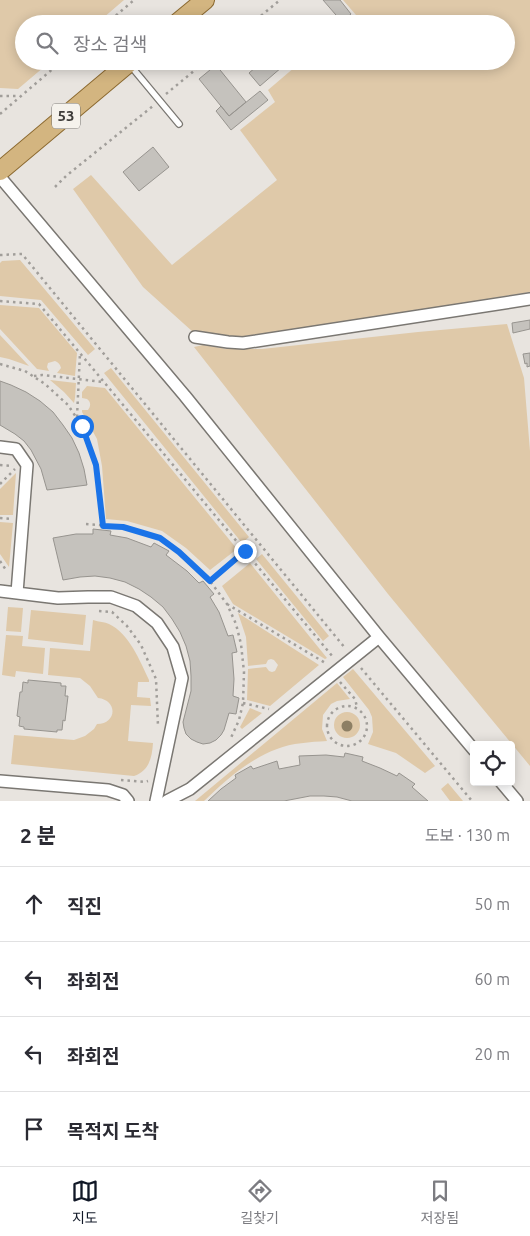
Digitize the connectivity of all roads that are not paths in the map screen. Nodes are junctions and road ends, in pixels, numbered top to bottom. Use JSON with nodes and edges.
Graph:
{"nodes":[{"id":1,"x":205,"y":0,"type":"edge"},
{"id":2,"x":187,"y":15,"type":"edge"},
{"id":3,"x":122,"y":70,"type":"edge"},
{"id":4,"x":136,"y":70,"type":"edge"},
{"id":5,"x":179,"y":124,"type":"dead end"},
{"id":6,"x":0,"y":171,"type":"edge"},
{"id":7,"x":0,"y":177,"type":"edge"},
{"id":8,"x":530,"y":299,"type":"edge"},
{"id":9,"x":195,"y":337,"type":"dead end"},
{"id":10,"x":0,"y":447,"type":"edge"},
{"id":11,"x":0,"y":591,"type":"edge"},
{"id":12,"x":17,"y":593,"type":"junction"},
{"id":13,"x":378,"y":637,"type":"junction"},
{"id":14,"x":470,"y":745,"type":"edge"},
{"id":15,"x":0,"y":780,"type":"edge"},
{"id":16,"x":504,"y":786,"type":"edge"},
{"id":17,"x":128,"y":801,"type":"edge"},
{"id":18,"x":156,"y":801,"type":"edge"},
{"id":19,"x":167,"y":801,"type":"edge"},
{"id":20,"x":517,"y":801,"type":"edge"}],
"edges":[{"from":1,"to":2,"type":"main road"},
{"from":3,"to":6,"type":"main road","number":"53"},
{"from":4,"to":5,"type":"lane"},
{"from":7,"to":13,"type":"street"},
{"from":8,"to":9,"type":"street"},
{"from":10,"to":12,"type":"street"},
{"from":11,"to":12,"type":"street"},
{"from":12,"to":18,"type":"street"},
{"from":13,"to":14,"type":"street"},
{"from":13,"to":19,"type":"street"},
{"from":15,"to":17,"type":"street"},
{"from":16,"to":20,"type":"street"}]}
